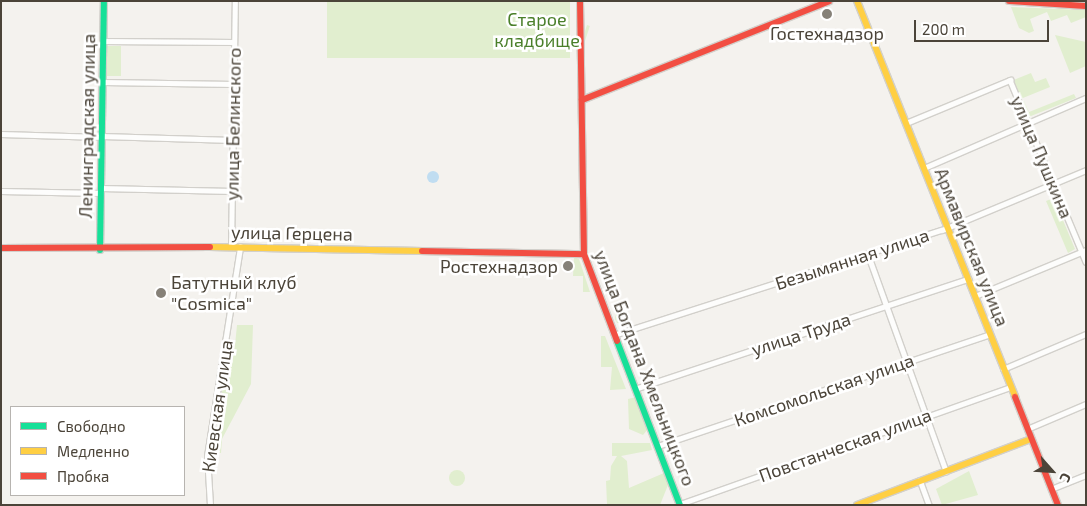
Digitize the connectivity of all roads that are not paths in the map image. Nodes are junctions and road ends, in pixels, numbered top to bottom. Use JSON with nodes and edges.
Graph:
{"nodes":[{"id":1,"x":104,"y":1,"type":"edge"},
{"id":2,"x":235,"y":1,"type":"edge"},
{"id":3,"x":580,"y":1,"type":"edge"},
{"id":4,"x":829,"y":1,"type":"edge"},
{"id":5,"x":857,"y":1,"type":"edge"},
{"id":6,"x":1009,"y":1,"type":"edge"},
{"id":7,"x":1086,"y":6,"type":"edge"},
{"id":8,"x":103,"y":41,"type":"junction"},
{"id":9,"x":234,"y":42,"type":"junction"},
{"id":10,"x":103,"y":82,"type":"junction"},
{"id":11,"x":234,"y":84,"type":"junction"},
{"id":12,"x":1086,"y":98,"type":"edge"},
{"id":13,"x":582,"y":100,"type":"junction"},
{"id":14,"x":906,"y":123,"type":"junction"},
{"id":15,"x":1027,"y":123,"type":"junction"},
{"id":16,"x":1,"y":134,"type":"edge"},
{"id":17,"x":102,"y":136,"type":"junction"},
{"id":18,"x":233,"y":140,"type":"junction"},
{"id":19,"x":924,"y":168,"type":"junction"},
{"id":20,"x":1086,"y":170,"type":"edge"},
{"id":21,"x":1053,"y":184,"type":"junction"},
{"id":22,"x":101,"y":190,"type":"junction"},
{"id":23,"x":232,"y":191,"type":"junction"},
{"id":24,"x":1,"y":192,"type":"edge"},
{"id":25,"x":948,"y":228,"type":"junction"},
{"id":26,"x":101,"y":237,"type":"junction"},
{"id":27,"x":110,"y":245,"type":"junction"},
{"id":28,"x":231,"y":247,"type":"junction"},
{"id":29,"x":240,"y":247,"type":"junction"},
{"id":30,"x":1,"y":248,"type":"edge"},
{"id":31,"x":100,"y":250,"type":"junction"},
{"id":32,"x":1083,"y":251,"type":"edge"},
{"id":33,"x":584,"y":254,"type":"junction"},
{"id":34,"x":868,"y":254,"type":"junction"},
{"id":35,"x":1086,"y":262,"type":"edge"},
{"id":36,"x":968,"y":279,"type":"junction"},
{"id":37,"x":975,"y":296,"type":"junction"},
{"id":38,"x":887,"y":306,"type":"junction"},
{"id":39,"x":990,"y":334,"type":"junction"},
{"id":40,"x":1086,"y":334,"type":"edge"},
{"id":41,"x":614,"y":335,"type":"junction"},
{"id":42,"x":907,"y":362,"type":"junction"},
{"id":43,"x":1004,"y":369,"type":"junction"},
{"id":44,"x":1010,"y":386,"type":"junction"},
{"id":45,"x":635,"y":389,"type":"junction"},
{"id":46,"x":1086,"y":404,"type":"edge"},
{"id":47,"x":926,"y":416,"type":"junction"},
{"id":48,"x":1027,"y":428,"type":"junction"},
{"id":49,"x":1031,"y":439,"type":"junction"},
{"id":50,"x":658,"y":446,"type":"junction"},
{"id":51,"x":946,"y":470,"type":"junction"},
{"id":52,"x":1086,"y":475,"type":"edge"},
{"id":53,"x":920,"y":480,"type":"junction"},
{"id":54,"x":1051,"y":489,"type":"junction"},
{"id":55,"x":680,"y":504,"type":"edge"},
{"id":56,"x":210,"y":505,"type":"edge"},
{"id":57,"x":857,"y":505,"type":"edge"},
{"id":58,"x":930,"y":505,"type":"edge"},
{"id":59,"x":1058,"y":505,"type":"edge"}],
"edges":[{"from":1,"to":8,"type":"street","name":"Ленинградская улица"},
{"from":2,"to":9,"type":"street","name":"улица Белинского"},
{"from":3,"to":13,"type":"street","name":"улица Богдана Хмельницкого"},
{"from":4,"to":13,"type":"street"},
{"from":5,"to":14,"type":"street","name":"Армавирская улица"},
{"from":6,"to":7,"type":"street"},
{"from":8,"to":9,"type":"street"},
{"from":8,"to":10,"type":"street","name":"Ленинградская улица"},
{"from":9,"to":11,"type":"street","name":"улица Белинского"},
{"from":10,"to":11,"type":"street"},
{"from":10,"to":17,"type":"street","name":"Ленинградская улица"},
{"from":11,"to":18,"type":"street","name":"улица Белинского"},
{"from":12,"to":15,"type":"street"},
{"from":13,"to":33,"type":"street","name":"улица Богдана Хмельницкого"},
{"from":14,"to":15,"type":"street","name":"улица Пушкина"},
{"from":14,"to":19,"type":"street","name":"Армавирская улица"},
{"from":15,"to":19,"type":"street"},
{"from":15,"to":21,"type":"street","name":"улица Пушкина"},
{"from":16,"to":17,"type":"street"},
{"from":17,"to":18,"type":"street"},
{"from":17,"to":22,"type":"street","name":"Ленинградская улица"},
{"from":18,"to":23,"type":"street","name":"улица Белинского"},
{"from":19,"to":25,"type":"street","name":"Армавирская улица"},
{"from":20,"to":21,"type":"street","name":"Безымянная улица"},
{"from":21,"to":25,"type":"street","name":"Безымянная улица"},
{"from":21,"to":32,"type":"street","name":"улица Пушкина"},
{"from":22,"to":23,"type":"street"},
{"from":22,"to":24,"type":"street"},
{"from":22,"to":26,"type":"street","name":"Ленинградская улица"},
{"from":23,"to":28,"type":"street","name":"улица Белинского"},
{"from":25,"to":34,"type":"street","name":"Безымянная улица"},
{"from":25,"to":36,"type":"street","name":"Армавирская улица"},
{"from":26,"to":27,"type":"street"},
{"from":26,"to":31,"type":"street","name":"Ленинградская улица"},
{"from":27,"to":28,"type":"street","name":"улица Герцена"},
{"from":27,"to":31,"type":"street","name":"улица Герцена"},
{"from":28,"to":29,"type":"street","name":"улица Герцена"},
{"from":29,"to":33,"type":"street","name":"улица Герцена"},
{"from":29,"to":56,"type":"street","name":"Киевская улица"},
{"from":30,"to":31,"type":"street","name":"улица Герцена"},
{"from":32,"to":35,"type":"street","name":"улица Пушкина"},
{"from":32,"to":37,"type":"street"},
{"from":33,"to":41,"type":"street","name":"улица Богдана Хмельницкого"},
{"from":34,"to":38,"type":"street"},
{"from":34,"to":41,"type":"street","name":"Безымянная улица"},
{"from":36,"to":37,"type":"street","name":"Армавирская улица"},
{"from":36,"to":38,"type":"street","name":"улица Труда"},
{"from":37,"to":39,"type":"street","name":"Армавирская улица"},
{"from":38,"to":42,"type":"street"},
{"from":38,"to":45,"type":"street","name":"улица Труда"},
{"from":39,"to":42,"type":"street","name":"Комсомольская улица"},
{"from":39,"to":43,"type":"street","name":"Армавирская улица"},
{"from":40,"to":43,"type":"street"},
{"from":41,"to":45,"type":"street","name":"улица Богдана Хмельницкого"},
{"from":42,"to":47,"type":"street"},
{"from":42,"to":50,"type":"street","name":"Комсомольская улица"},
{"from":43,"to":44,"type":"street","name":"Армавирская улица"},
{"from":44,"to":47,"type":"street","name":"Повстанческая улица"},
{"from":44,"to":48,"type":"street","name":"Армавирская улица"},
{"from":45,"to":50,"type":"street","name":"улица Богдана Хмельницкого"},
{"from":46,"to":48,"type":"street"},
{"from":47,"to":51,"type":"street"},
{"from":47,"to":55,"type":"street","name":"Повстанческая улица"},
{"from":48,"to":49,"type":"street","name":"Армавирская улица"},
{"from":49,"to":51,"type":"street"},
{"from":49,"to":54,"type":"street","name":"Армавирская улица"},
{"from":50,"to":55,"type":"street","name":"улица Богдана Хмельницкого"},
{"from":51,"to":53,"type":"street"},
{"from":52,"to":54,"type":"street"},
{"from":53,"to":57,"type":"street"},
{"from":53,"to":58,"type":"street"},
{"from":54,"to":59,"type":"street","name":"Армавирская улица"}]}
